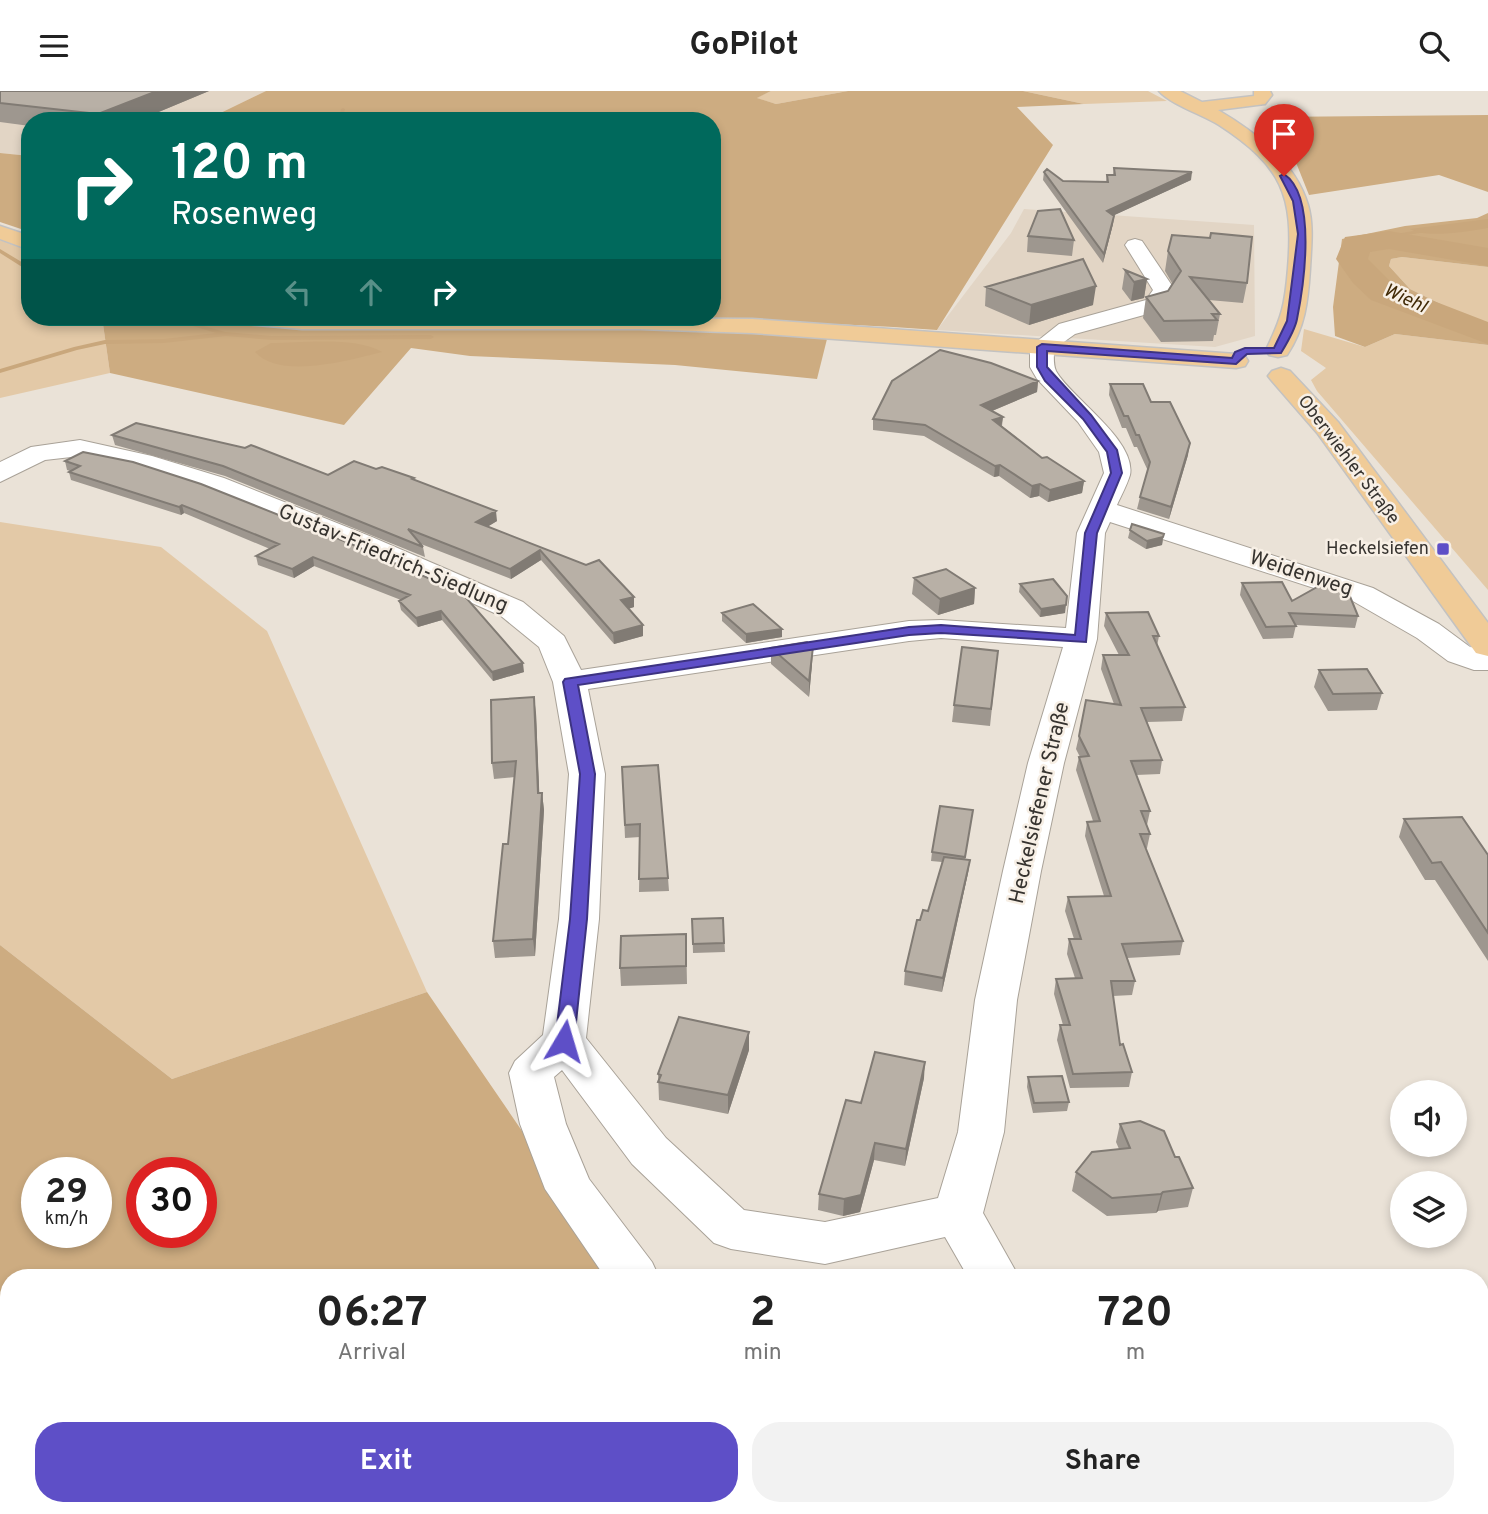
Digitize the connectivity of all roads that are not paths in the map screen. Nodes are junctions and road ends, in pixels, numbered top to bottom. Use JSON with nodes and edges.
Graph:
{"nodes":[{"id":1,"x":1167,"y":91,"type":"edge"},
{"id":2,"x":1262,"y":91,"type":"edge"},
{"id":3,"x":1201,"y":107,"type":"junction"},
{"id":4,"x":0,"y":232,"type":"edge"},
{"id":5,"x":21,"y":240,"type":"edge"},
{"id":6,"x":1135,"y":245,"type":"dead end"},
{"id":7,"x":721,"y":325,"type":"edge"},
{"id":8,"x":1042,"y":347,"type":"junction"},
{"id":9,"x":1290,"y":363,"type":"junction"},
{"id":10,"x":0,"y":474,"type":"edge"},
{"id":11,"x":1103,"y":510,"type":"junction"},
{"id":12,"x":1081,"y":639,"type":"junction"},
{"id":13,"x":1488,"y":646,"type":"edge"},
{"id":14,"x":1488,"y":660,"type":"edge"},
{"id":15,"x":570,"y":682,"type":"junction"},
{"id":16,"x":564,"y":1041,"type":"junction"},
{"id":17,"x":958,"y":1214,"type":"junction"},
{"id":18,"x":628,"y":1269,"type":"edge"},
{"id":19,"x":990,"y":1269,"type":"edge"}],
"edges":[{"from":1,"to":3,"type":"main road"},
{"from":2,"to":3,"type":"main road"},
{"from":3,"to":9,"type":"main road"},
{"from":4,"to":5,"type":"main road"},
{"from":6,"to":8,"type":"street"},
{"from":7,"to":8,"type":"main road"},
{"from":8,"to":9,"type":"main road"},
{"from":8,"to":11,"type":"street","name":"Heckelsiefener Straße"},
{"from":9,"to":13,"type":"main road","name":"Oberwiehler Straße"},
{"from":10,"to":15,"type":"street","name":"Gustav-Friedrich-Siedlung"},
{"from":11,"to":12,"type":"street","name":"Heckelsiefener Straße"},
{"from":11,"to":14,"type":"street","name":"Weidenweg"},
{"from":12,"to":15,"type":"street"},
{"from":12,"to":17,"type":"street","name":"Heckelsiefener Straße"},
{"from":15,"to":16,"type":"street","name":"Gustav-Friedrich-Siedlung"},
{"from":16,"to":17,"type":"street"},
{"from":16,"to":18,"type":"street"},
{"from":17,"to":19,"type":"street"}]}
